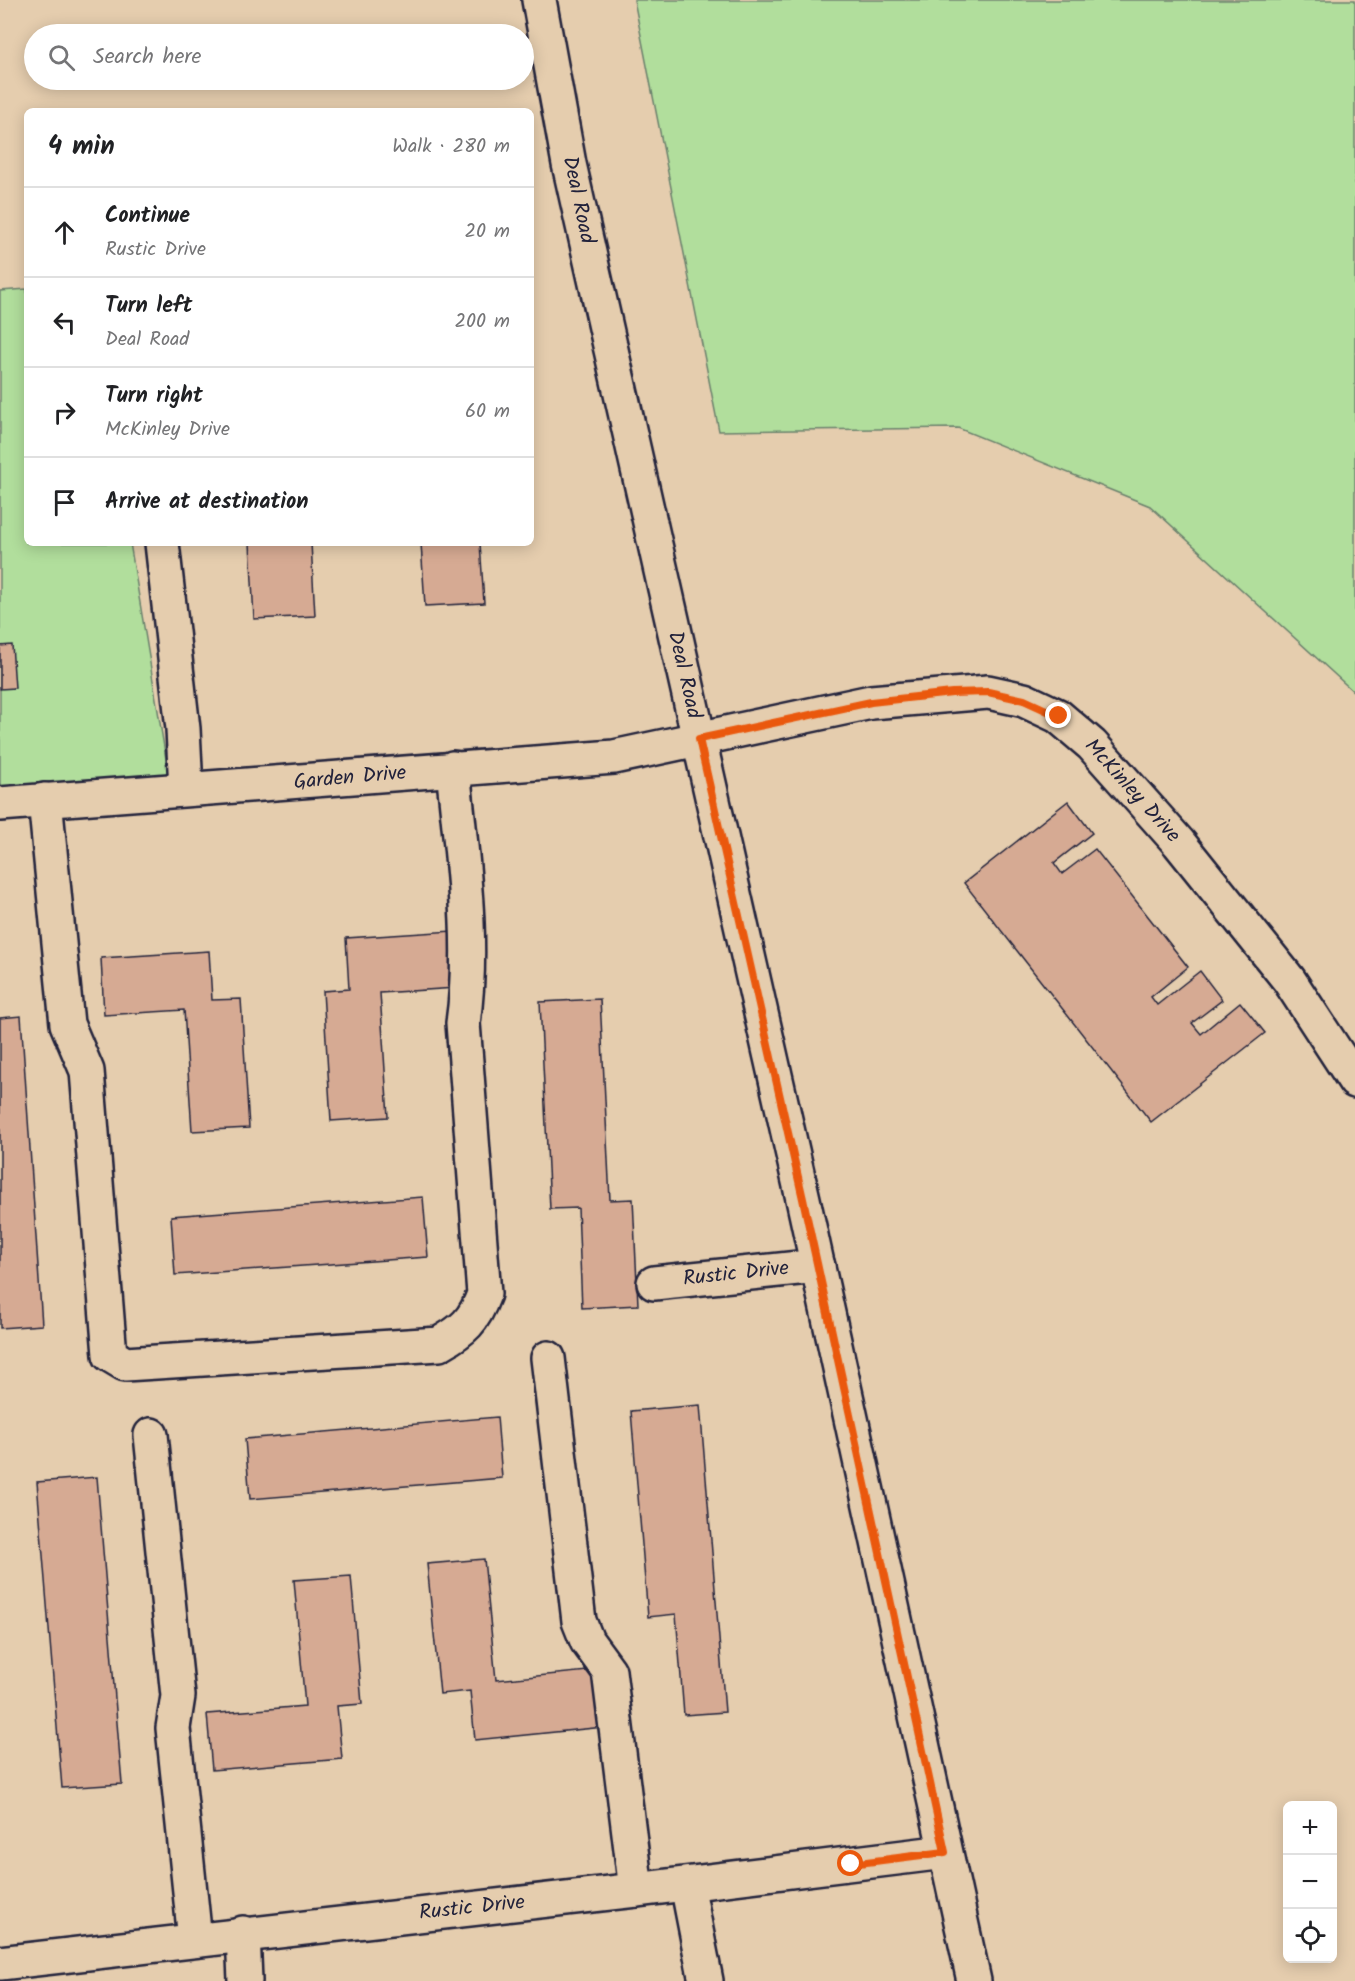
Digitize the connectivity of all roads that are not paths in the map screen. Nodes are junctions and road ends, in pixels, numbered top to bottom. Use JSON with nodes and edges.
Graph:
{"nodes":[{"id":1,"x":538,"y":0,"type":"edge"},
{"id":2,"x":162,"y":546,"type":"edge"},
{"id":3,"x":699,"y":739,"type":"junction"},
{"id":4,"x":453,"y":768,"type":"junction"},
{"id":5,"x":186,"y":789,"type":"junction"},
{"id":6,"x":45,"y":800,"type":"junction"},
{"id":7,"x":0,"y":804,"type":"edge"},
{"id":8,"x":1355,"y":1082,"type":"edge"},
{"id":9,"x":818,"y":1266,"type":"junction"},
{"id":10,"x":654,"y":1282,"type":"dead end"},
{"id":11,"x":548,"y":1358,"type":"dead end"},
{"id":12,"x":151,"y":1435,"type":"dead end"},
{"id":13,"x":945,"y":1852,"type":"junction"},
{"id":14,"x":687,"y":1884,"type":"junction"},
{"id":15,"x":636,"y":1890,"type":"junction"},
{"id":16,"x":243,"y":1933,"type":"junction"},
{"id":17,"x":195,"y":1940,"type":"junction"},
{"id":18,"x":0,"y":1963,"type":"edge"},
{"id":19,"x":245,"y":1981,"type":"edge"},
{"id":20,"x":706,"y":1981,"type":"edge"},
{"id":21,"x":974,"y":1981,"type":"edge"}],
"edges":[{"from":1,"to":3,"type":"street","name":"Deal Road"},
{"from":2,"to":5,"type":"street"},
{"from":3,"to":4,"type":"street","name":"Garden Drive"},
{"from":3,"to":8,"type":"street","name":"McKinley Drive"},
{"from":3,"to":9,"type":"street","name":"Deal Road"},
{"from":4,"to":5,"type":"street","name":"Garden Drive"},
{"from":4,"to":6,"type":"street"},
{"from":5,"to":6,"type":"street","name":"Garden Drive"},
{"from":6,"to":7,"type":"street","name":"Garden Drive"},
{"from":9,"to":10,"type":"street","name":"Rustic Drive"},
{"from":9,"to":13,"type":"street","name":"Deal Road"},
{"from":11,"to":15,"type":"street"},
{"from":12,"to":17,"type":"street"},
{"from":13,"to":14,"type":"street","name":"Rustic Drive"},
{"from":13,"to":21,"type":"street","name":"Deal Road"},
{"from":14,"to":15,"type":"street","name":"Rustic Drive"},
{"from":14,"to":20,"type":"street"},
{"from":15,"to":16,"type":"street","name":"Rustic Drive"},
{"from":16,"to":17,"type":"street","name":"Rustic Drive"},
{"from":16,"to":19,"type":"street"},
{"from":17,"to":18,"type":"street","name":"Rustic Drive"}]}
